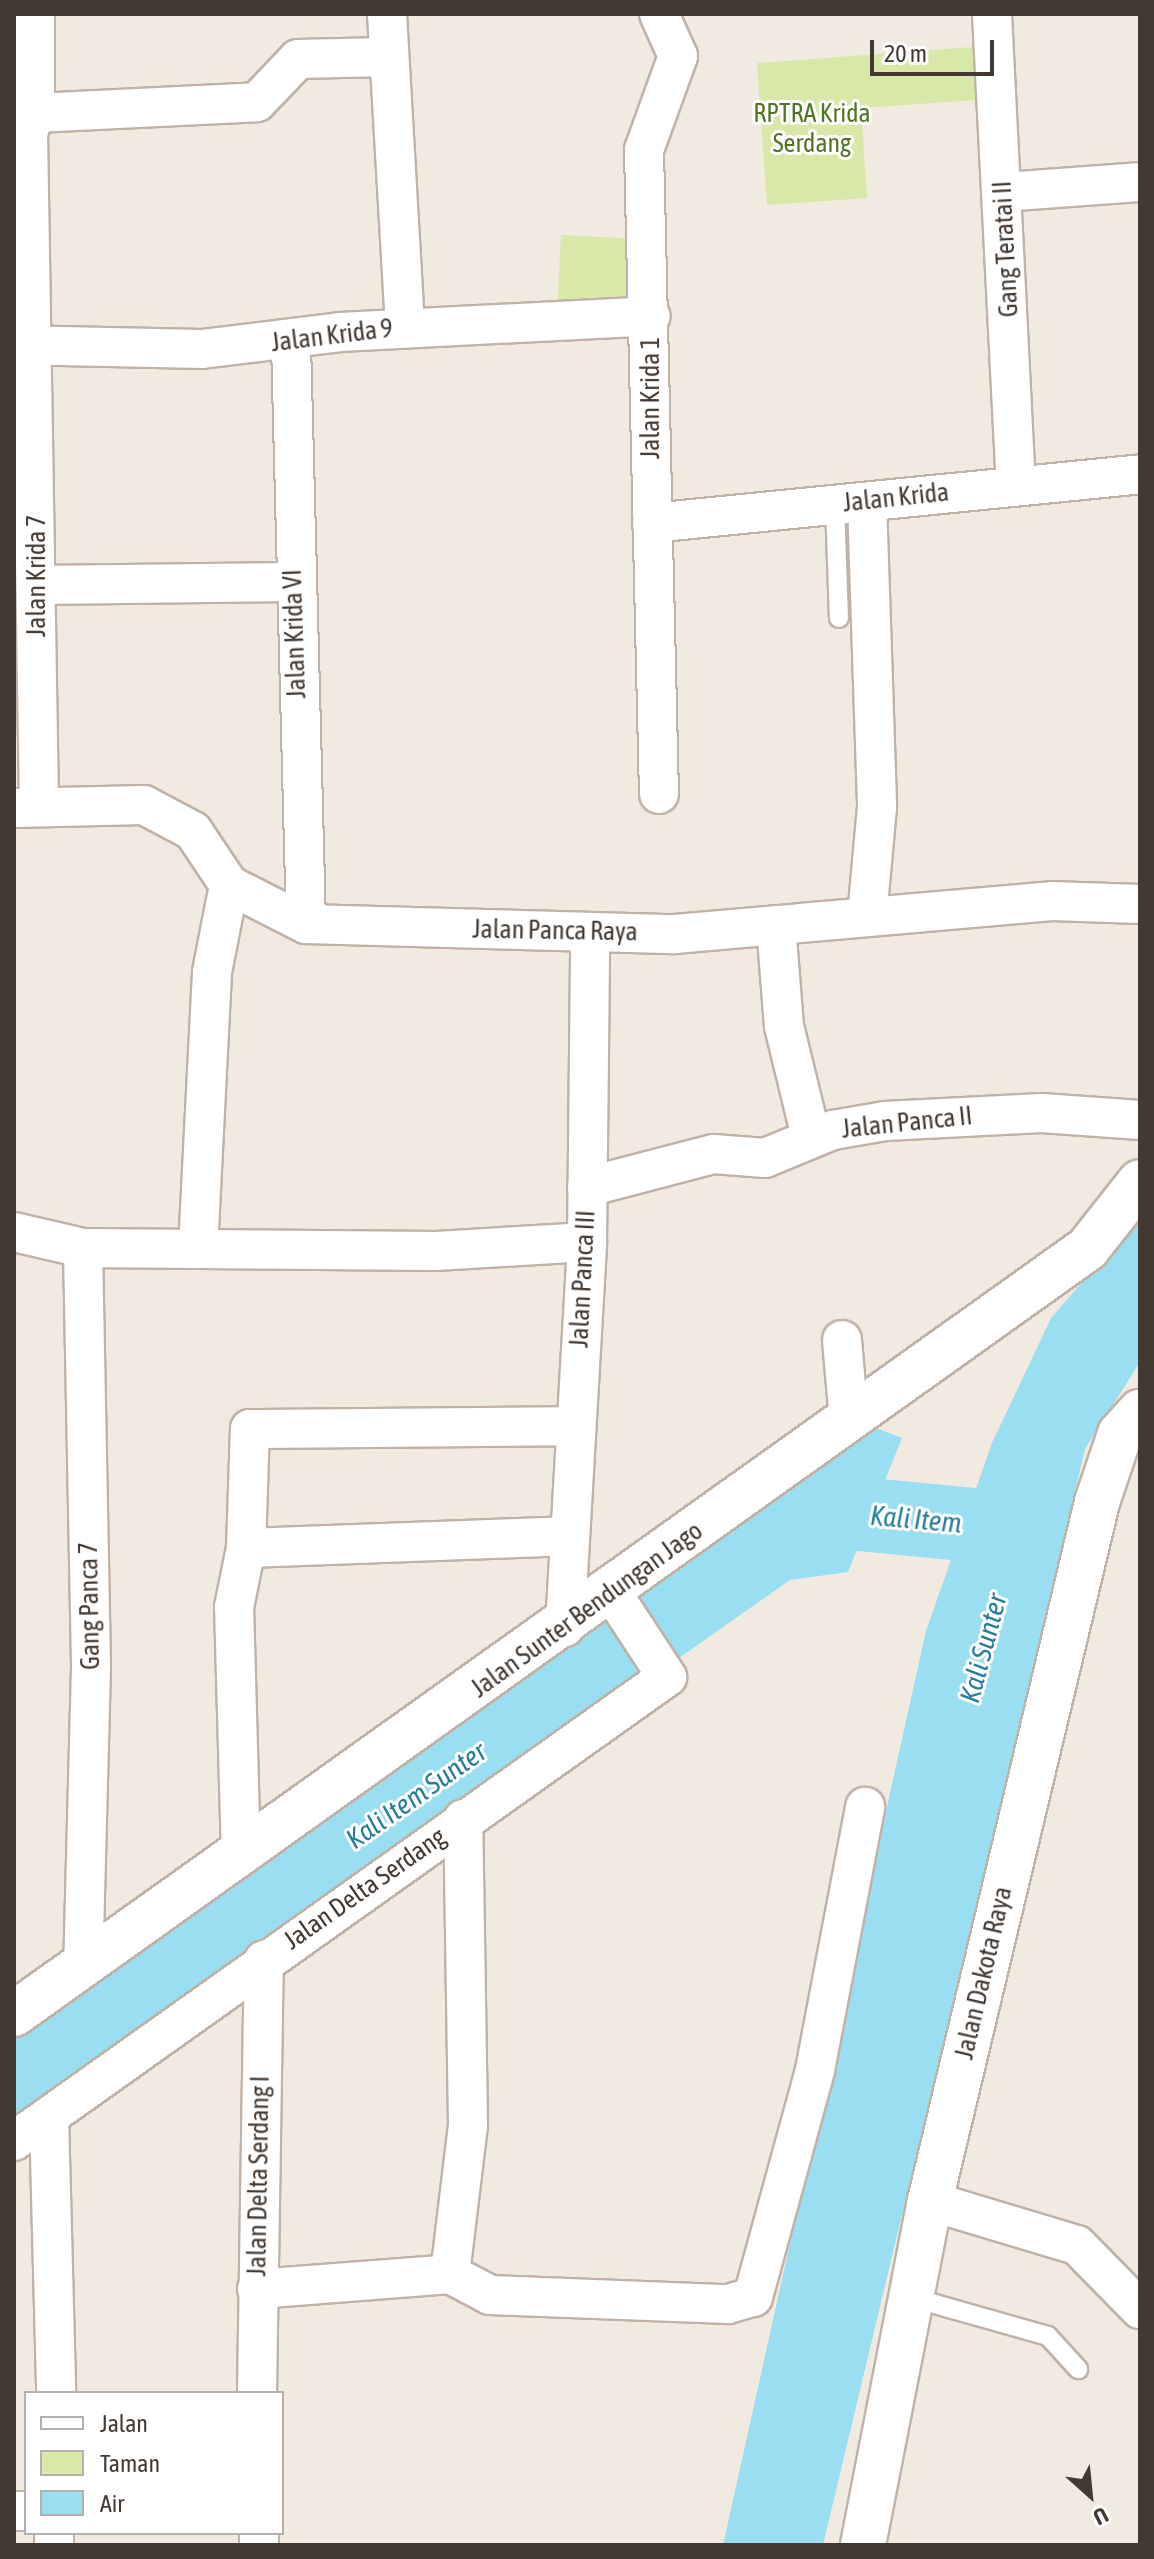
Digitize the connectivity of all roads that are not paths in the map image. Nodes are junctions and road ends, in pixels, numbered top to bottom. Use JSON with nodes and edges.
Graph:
{"nodes":[{"id":1,"x":35,"y":14,"type":"edge"},
{"id":2,"x":387,"y":14,"type":"edge"},
{"id":3,"x":659,"y":14,"type":"edge"},
{"id":4,"x":992,"y":14,"type":"edge"},
{"id":5,"x":386,"y":57,"type":"junction"},
{"id":6,"x":26,"y":127,"type":"edge"},
{"id":7,"x":1140,"y":182,"type":"edge"},
{"id":8,"x":1004,"y":192,"type":"junction"},
{"id":9,"x":651,"y":316,"type":"junction"},
{"id":10,"x":405,"y":328,"type":"junction"},
{"id":11,"x":291,"y":343,"type":"junction"},
{"id":12,"x":25,"y":346,"type":"edge"},
{"id":13,"x":1140,"y":474,"type":"edge"},
{"id":14,"x":1016,"y":485,"type":"junction"},
{"id":15,"x":851,"y":504,"type":"junction"},
{"id":16,"x":652,"y":523,"type":"junction"},
{"id":17,"x":25,"y":529,"type":"edge"},
{"id":18,"x":293,"y":582,"type":"junction"},
{"id":19,"x":37,"y":585,"type":"junction"},
{"id":20,"x":839,"y":618,"type":"dead end"},
{"id":21,"x":659,"y":794,"type":"dead end"},
{"id":22,"x":26,"y":807,"type":"edge"},
{"id":23,"x":229,"y":885,"type":"junction"},
{"id":24,"x":1140,"y":904,"type":"edge"},
{"id":25,"x":867,"y":917,"type":"junction"},
{"id":26,"x":306,"y":924,"type":"junction"},
{"id":27,"x":776,"y":925,"type":"junction"},
{"id":28,"x":590,"y":932,"type":"junction"},
{"id":29,"x":1140,"y":1120,"type":"edge"},
{"id":30,"x":811,"y":1137,"type":"junction"},
{"id":31,"x":1140,"y":1182,"type":"edge"},
{"id":32,"x":587,"y":1187,"type":"junction"},
{"id":33,"x":14,"y":1232,"type":"edge"},
{"id":34,"x":587,"y":1242,"type":"junction"},
{"id":35,"x":83,"y":1248,"type":"junction"},
{"id":36,"x":198,"y":1249,"type":"junction"},
{"id":37,"x":842,"y":1340,"type":"dead end"},
{"id":38,"x":1140,"y":1412,"type":"edge"},
{"id":39,"x":849,"y":1420,"type":"junction"},
{"id":40,"x":574,"y":1426,"type":"junction"},
{"id":41,"x":567,"y":1536,"type":"junction"},
{"id":42,"x":246,"y":1548,"type":"junction"},
{"id":43,"x":615,"y":1597,"type":"junction"},
{"id":44,"x":565,"y":1627,"type":"junction"},
{"id":45,"x":865,"y":1807,"type":"dead end"},
{"id":46,"x":463,"y":1819,"type":"junction"},
{"id":47,"x":241,"y":1856,"type":"junction"},
{"id":48,"x":264,"y":1960,"type":"junction"},
{"id":49,"x":83,"y":1965,"type":"junction"},
{"id":50,"x":14,"y":2014,"type":"edge"},
{"id":51,"x":49,"y":2117,"type":"junction"},
{"id":52,"x":14,"y":2141,"type":"edge"},
{"id":53,"x":930,"y":2201,"type":"junction"},
{"id":54,"x":450,"y":2274,"type":"junction"},
{"id":55,"x":257,"y":2289,"type":"junction"},
{"id":56,"x":910,"y":2297,"type":"junction"},
{"id":57,"x":1140,"y":2309,"type":"edge"},
{"id":58,"x":1078,"y":2369,"type":"dead end"},
{"id":59,"x":56,"y":2391,"type":"edge"},
{"id":60,"x":257,"y":2391,"type":"edge"},
{"id":61,"x":863,"y":2545,"type":"edge"}],
"edges":[{"from":1,"to":6,"type":"street","name":"Jalan Krida 7"},
{"from":2,"to":5,"type":"street"},
{"from":3,"to":9,"type":"street","name":"Jalan Krida 1"},
{"from":4,"to":8,"type":"street","name":"Gang Teratai II"},
{"from":5,"to":6,"type":"street"},
{"from":5,"to":10,"type":"street"},
{"from":6,"to":12,"type":"street","name":"Jalan Krida 7"},
{"from":7,"to":8,"type":"street"},
{"from":8,"to":14,"type":"street","name":"Gang Teratai II"},
{"from":9,"to":10,"type":"street","name":"Jalan Krida 9"},
{"from":9,"to":16,"type":"street","name":"Jalan Krida 1"},
{"from":10,"to":11,"type":"street","name":"Jalan Krida 9"},
{"from":11,"to":12,"type":"street","name":"Jalan Krida 9"},
{"from":11,"to":18,"type":"street","name":"Jalan Krida VI"},
{"from":12,"to":17,"type":"street","name":"Jalan Krida 7"},
{"from":13,"to":14,"type":"street","name":"Jalan Krida"},
{"from":14,"to":15,"type":"street","name":"Jalan Krida"},
{"from":15,"to":16,"type":"street","name":"Jalan Krida"},
{"from":15,"to":20,"type":"lane"},
{"from":15,"to":25,"type":"street"},
{"from":16,"to":21,"type":"street","name":"Jalan Krida 1"},
{"from":17,"to":19,"type":"street","name":"Jalan Krida 7"},
{"from":18,"to":19,"type":"street"},
{"from":18,"to":26,"type":"street","name":"Jalan Krida VI"},
{"from":19,"to":22,"type":"street","name":"Jalan Krida 7"},
{"from":22,"to":23,"type":"street","name":"Jalan Panca Raya"},
{"from":23,"to":26,"type":"street","name":"Jalan Panca Raya"},
{"from":23,"to":36,"type":"street"},
{"from":24,"to":25,"type":"street","name":"Jalan Panca Raya"},
{"from":25,"to":27,"type":"street","name":"Jalan Panca Raya"},
{"from":26,"to":28,"type":"street","name":"Jalan Panca Raya"},
{"from":27,"to":28,"type":"street","name":"Jalan Panca Raya"},
{"from":27,"to":30,"type":"street"},
{"from":28,"to":32,"type":"street","name":"Jalan Panca III"},
{"from":29,"to":30,"type":"street","name":"Jalan Panca II"},
{"from":30,"to":32,"type":"street","name":"Jalan Panca II"},
{"from":31,"to":39,"type":"street","name":"Jalan Sunter Bendungan Jago"},
{"from":32,"to":34,"type":"street","name":"Jalan Panca III"},
{"from":33,"to":35,"type":"street"},
{"from":34,"to":36,"type":"street"},
{"from":34,"to":40,"type":"street","name":"Jalan Panca III"},
{"from":35,"to":36,"type":"street"},
{"from":35,"to":49,"type":"street","name":"Gang Panca 7"},
{"from":37,"to":39,"type":"street"},
{"from":38,"to":53,"type":"street","name":"Jalan Dakota Raya"},
{"from":39,"to":43,"type":"street","name":"Jalan Sunter Bendungan Jago"},
{"from":40,"to":41,"type":"street","name":"Jalan Panca III"},
{"from":40,"to":42,"type":"street"},
{"from":41,"to":42,"type":"street"},
{"from":41,"to":44,"type":"street","name":"Jalan Panca III"},
{"from":42,"to":47,"type":"street"},
{"from":43,"to":44,"type":"street","name":"Jalan Sunter Bendungan Jago"},
{"from":43,"to":46,"type":"street"},
{"from":44,"to":47,"type":"street","name":"Jalan Sunter Bendungan Jago"},
{"from":45,"to":54,"type":"street"},
{"from":46,"to":48,"type":"street","name":"Jalan Delta Serdang"},
{"from":46,"to":54,"type":"street","name":"Jalan Delta Serdang"},
{"from":47,"to":49,"type":"street","name":"Jalan Sunter Bendungan Jago"},
{"from":48,"to":51,"type":"street","name":"Jalan Delta Serdang"},
{"from":48,"to":55,"type":"street","name":"Jalan Delta Serdang I"},
{"from":49,"to":50,"type":"street","name":"Jalan Sunter Bendungan Jago"},
{"from":51,"to":52,"type":"street","name":"Jalan Delta Serdang"},
{"from":51,"to":59,"type":"street"},
{"from":53,"to":56,"type":"street","name":"Jalan Dakota Raya"},
{"from":53,"to":57,"type":"street"},
{"from":54,"to":55,"type":"street"},
{"from":55,"to":60,"type":"street","name":"Jalan Delta Serdang I"},
{"from":56,"to":58,"type":"lane"},
{"from":56,"to":61,"type":"street","name":"Jalan Dakota Raya"}]}
